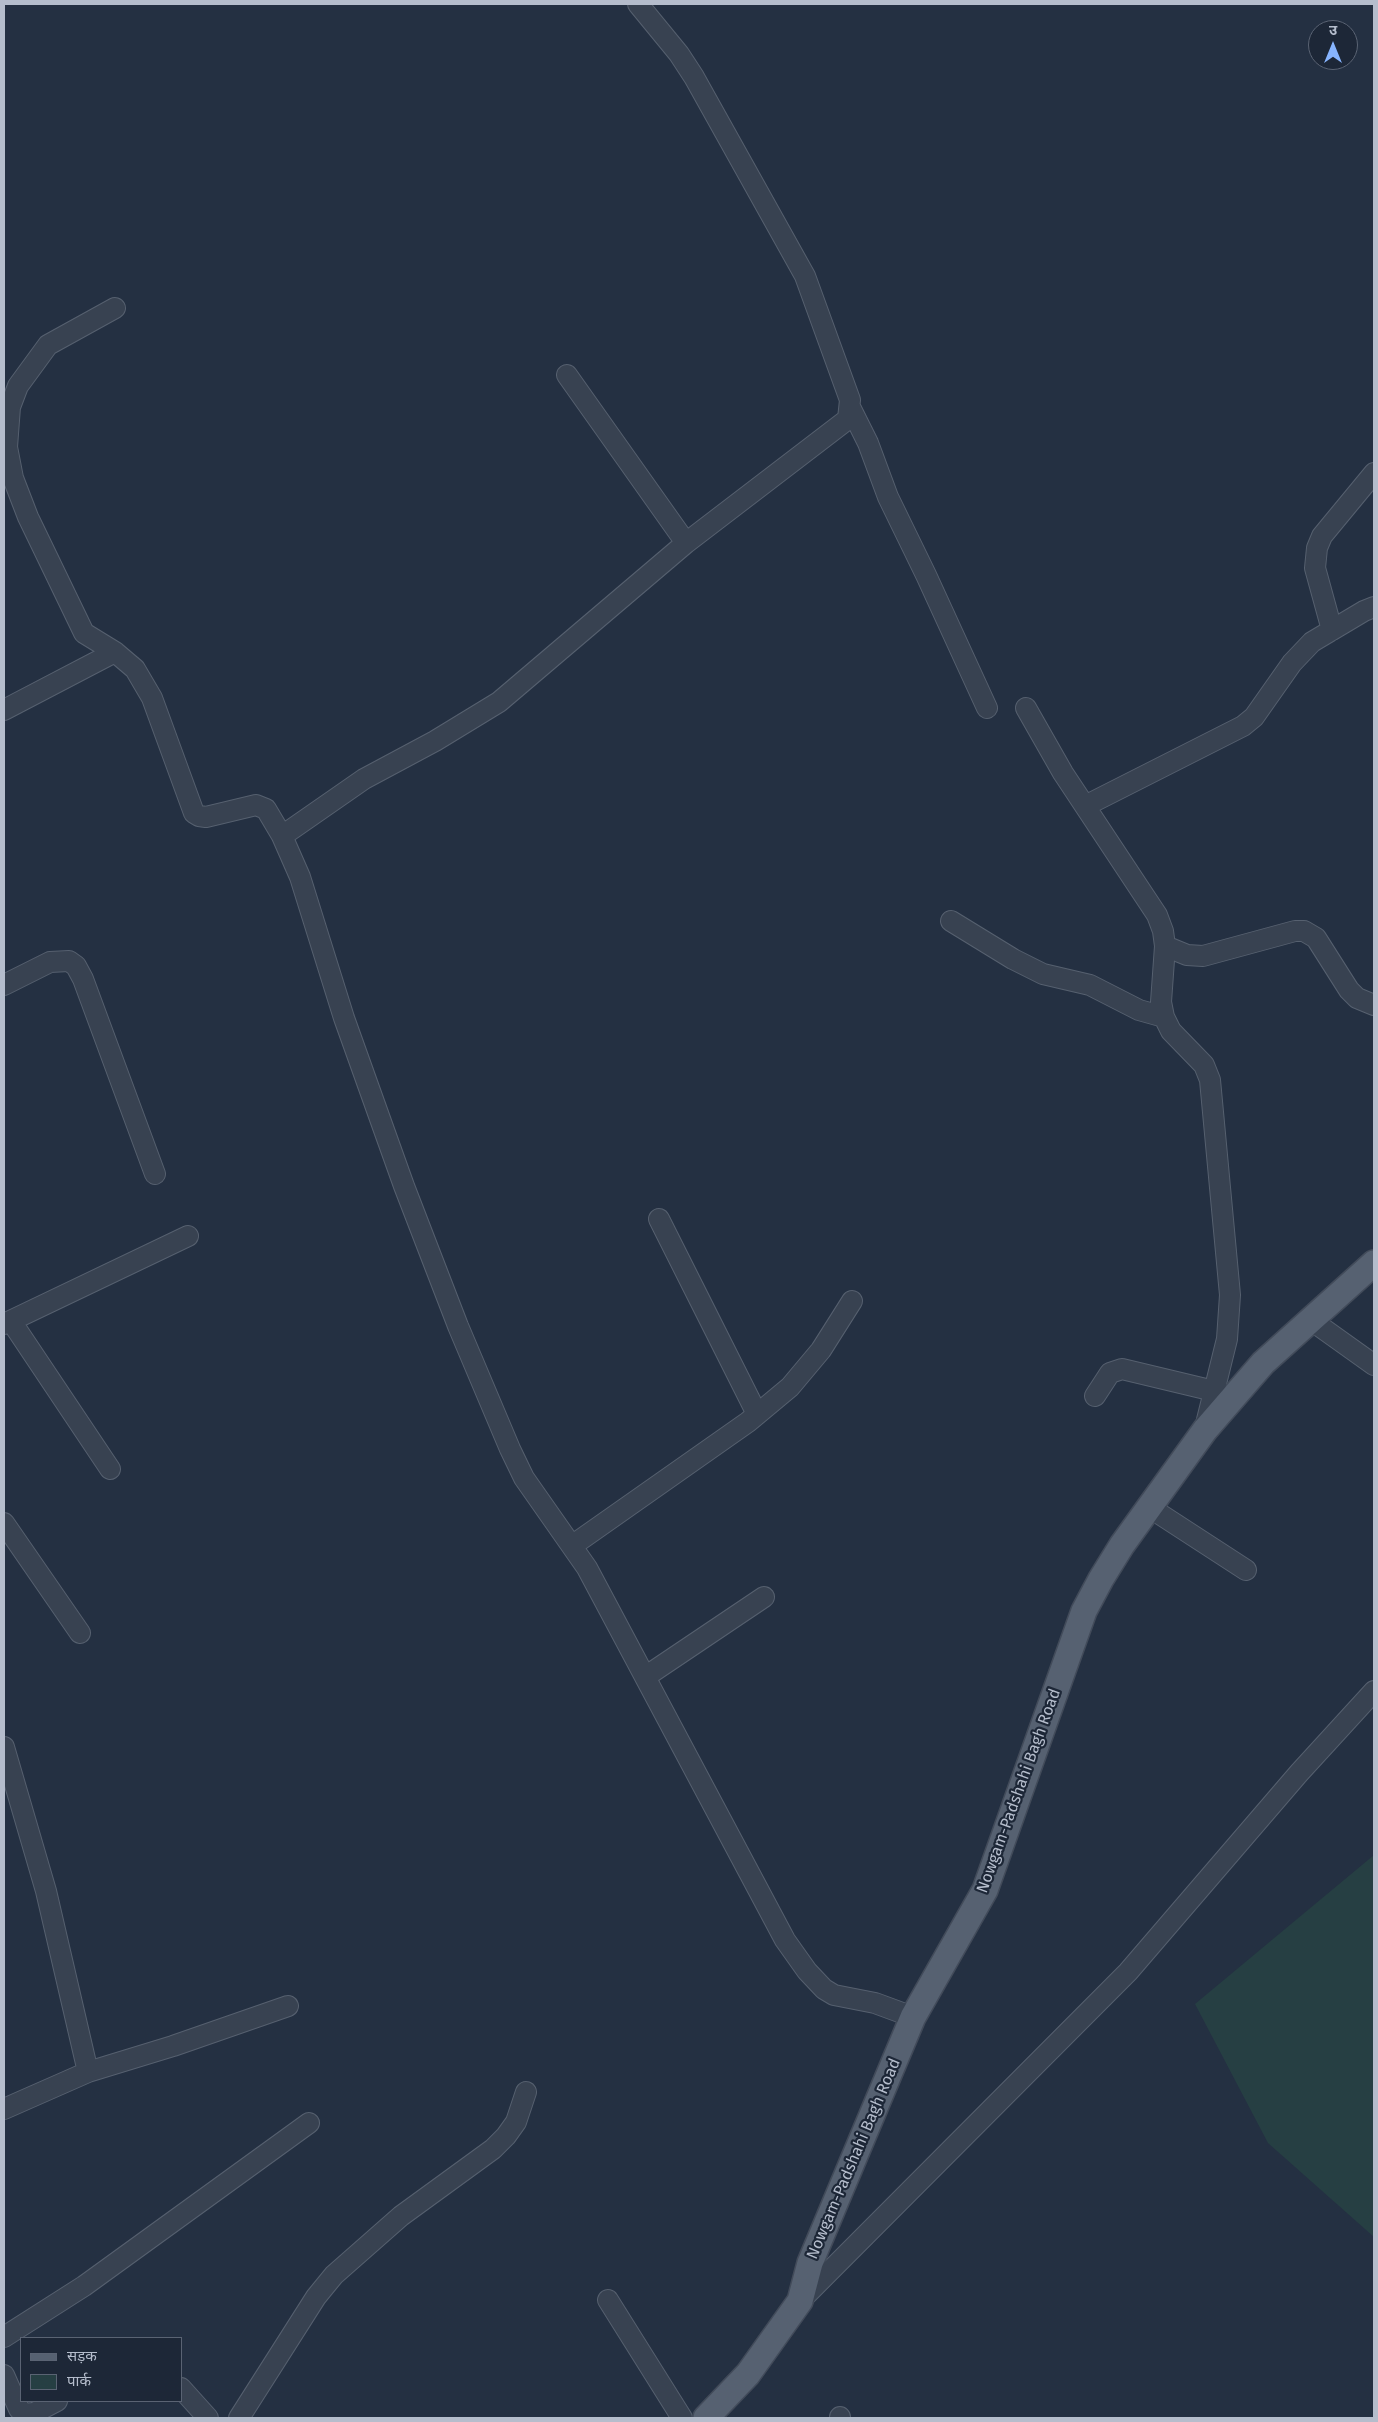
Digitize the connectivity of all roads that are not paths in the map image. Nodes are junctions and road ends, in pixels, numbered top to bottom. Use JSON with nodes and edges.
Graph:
{"nodes":[{"id":1,"x":638,"y":4,"type":"edge"},
{"id":2,"x":115,"y":308,"type":"dead end"},
{"id":3,"x":567,"y":375,"type":"dead end"},
{"id":4,"x":850,"y":407,"type":"junction"},
{"id":5,"x":1374,"y":473,"type":"edge"},
{"id":6,"x":686,"y":543,"type":"junction"},
{"id":7,"x":1374,"y":607,"type":"edge"},
{"id":8,"x":1332,"y":630,"type":"junction"},
{"id":9,"x":115,"y":652,"type":"junction"},
{"id":10,"x":987,"y":708,"type":"dead end"},
{"id":11,"x":1026,"y":708,"type":"dead end"},
{"id":12,"x":4,"y":710,"type":"edge"},
{"id":13,"x":1085,"y":806,"type":"junction"},
{"id":14,"x":282,"y":836,"type":"junction"},
{"id":15,"x":951,"y":921,"type":"dead end"},
{"id":16,"x":1165,"y":946,"type":"junction"},
{"id":17,"x":4,"y":985,"type":"edge"},
{"id":18,"x":1374,"y":1005,"type":"edge"},
{"id":19,"x":1164,"y":1017,"type":"junction"},
{"id":20,"x":155,"y":1174,"type":"dead end"},
{"id":21,"x":659,"y":1219,"type":"dead end"},
{"id":22,"x":188,"y":1236,"type":"dead end"},
{"id":23,"x":1374,"y":1263,"type":"edge"},
{"id":24,"x":852,"y":1301,"type":"dead end"},
{"id":25,"x":1312,"y":1320,"type":"junction"},
{"id":26,"x":8,"y":1323,"type":"edge"},
{"id":27,"x":1374,"y":1365,"type":"edge"},
{"id":28,"x":1214,"y":1391,"type":"junction"},
{"id":29,"x":1095,"y":1396,"type":"dead end"},
{"id":30,"x":757,"y":1414,"type":"junction"},
{"id":31,"x":1205,"y":1430,"type":"junction"},
{"id":32,"x":110,"y":1469,"type":"dead end"},
{"id":33,"x":1149,"y":1507,"type":"junction"},
{"id":34,"x":4,"y":1522,"type":"edge"},
{"id":35,"x":573,"y":1545,"type":"junction"},
{"id":36,"x":1246,"y":1570,"type":"dead end"},
{"id":37,"x":764,"y":1597,"type":"dead end"},
{"id":38,"x":80,"y":1633,"type":"dead end"},
{"id":39,"x":645,"y":1677,"type":"junction"},
{"id":40,"x":1374,"y":1691,"type":"edge"},
{"id":41,"x":4,"y":1747,"type":"edge"},
{"id":42,"x":288,"y":2006,"type":"dead end"},
{"id":43,"x":913,"y":2017,"type":"junction"},
{"id":44,"x":88,"y":2072,"type":"junction"},
{"id":45,"x":526,"y":2092,"type":"dead end"},
{"id":46,"x":4,"y":2108,"type":"edge"},
{"id":47,"x":309,"y":2123,"type":"dead end"},
{"id":48,"x":608,"y":2300,"type":"dead end"},
{"id":49,"x":800,"y":2301,"type":"junction"},
{"id":50,"x":4,"y":2337,"type":"edge"},
{"id":51,"x":4,"y":2375,"type":"edge"},
{"id":52,"x":182,"y":2389,"type":"edge"},
{"id":53,"x":55,"y":2402,"type":"edge"},
{"id":54,"x":208,"y":2418,"type":"edge"},
{"id":55,"x":239,"y":2418,"type":"edge"},
{"id":56,"x":682,"y":2418,"type":"edge"},
{"id":57,"x":706,"y":2418,"type":"edge"}],
"edges":[{"from":1,"to":4,"type":"street"},
{"from":2,"to":9,"type":"street"},
{"from":3,"to":6,"type":"street"},
{"from":4,"to":6,"type":"street"},
{"from":4,"to":10,"type":"street"},
{"from":5,"to":8,"type":"street"},
{"from":6,"to":14,"type":"street"},
{"from":7,"to":8,"type":"street"},
{"from":8,"to":13,"type":"street"},
{"from":9,"to":12,"type":"street"},
{"from":9,"to":14,"type":"street"},
{"from":11,"to":13,"type":"street"},
{"from":13,"to":16,"type":"street"},
{"from":14,"to":35,"type":"street"},
{"from":15,"to":19,"type":"street"},
{"from":16,"to":18,"type":"street"},
{"from":16,"to":19,"type":"street"},
{"from":17,"to":20,"type":"street"},
{"from":19,"to":28,"type":"street"},
{"from":21,"to":30,"type":"street"},
{"from":22,"to":26,"type":"street"},
{"from":23,"to":25,"type":"main road","name":"Nowgam-Padshahi Bagh Road"},
{"from":24,"to":30,"type":"street"},
{"from":25,"to":27,"type":"street"},
{"from":25,"to":31,"type":"main road","name":"Nowgam-Padshahi Bagh Road"},
{"from":26,"to":32,"type":"street"},
{"from":28,"to":29,"type":"street"},
{"from":28,"to":31,"type":"street"},
{"from":30,"to":35,"type":"street"},
{"from":31,"to":33,"type":"main road","name":"Nowgam-Padshahi Bagh Road"},
{"from":33,"to":36,"type":"street"},
{"from":33,"to":43,"type":"main road","name":"Nowgam-Padshahi Bagh Road"},
{"from":34,"to":38,"type":"street"},
{"from":35,"to":39,"type":"street"},
{"from":37,"to":39,"type":"street"},
{"from":39,"to":43,"type":"street"},
{"from":40,"to":49,"type":"street"},
{"from":41,"to":44,"type":"street"},
{"from":42,"to":44,"type":"street"},
{"from":43,"to":49,"type":"main road","name":"Nowgam-Padshahi Bagh Road"},
{"from":44,"to":46,"type":"street"},
{"from":45,"to":55,"type":"street"},
{"from":47,"to":50,"type":"street"},
{"from":48,"to":56,"type":"street"},
{"from":49,"to":57,"type":"main road","name":"Nowgam-Padshahi Bagh Road"},
{"from":51,"to":53,"type":"street"},
{"from":52,"to":54,"type":"street"}]}
